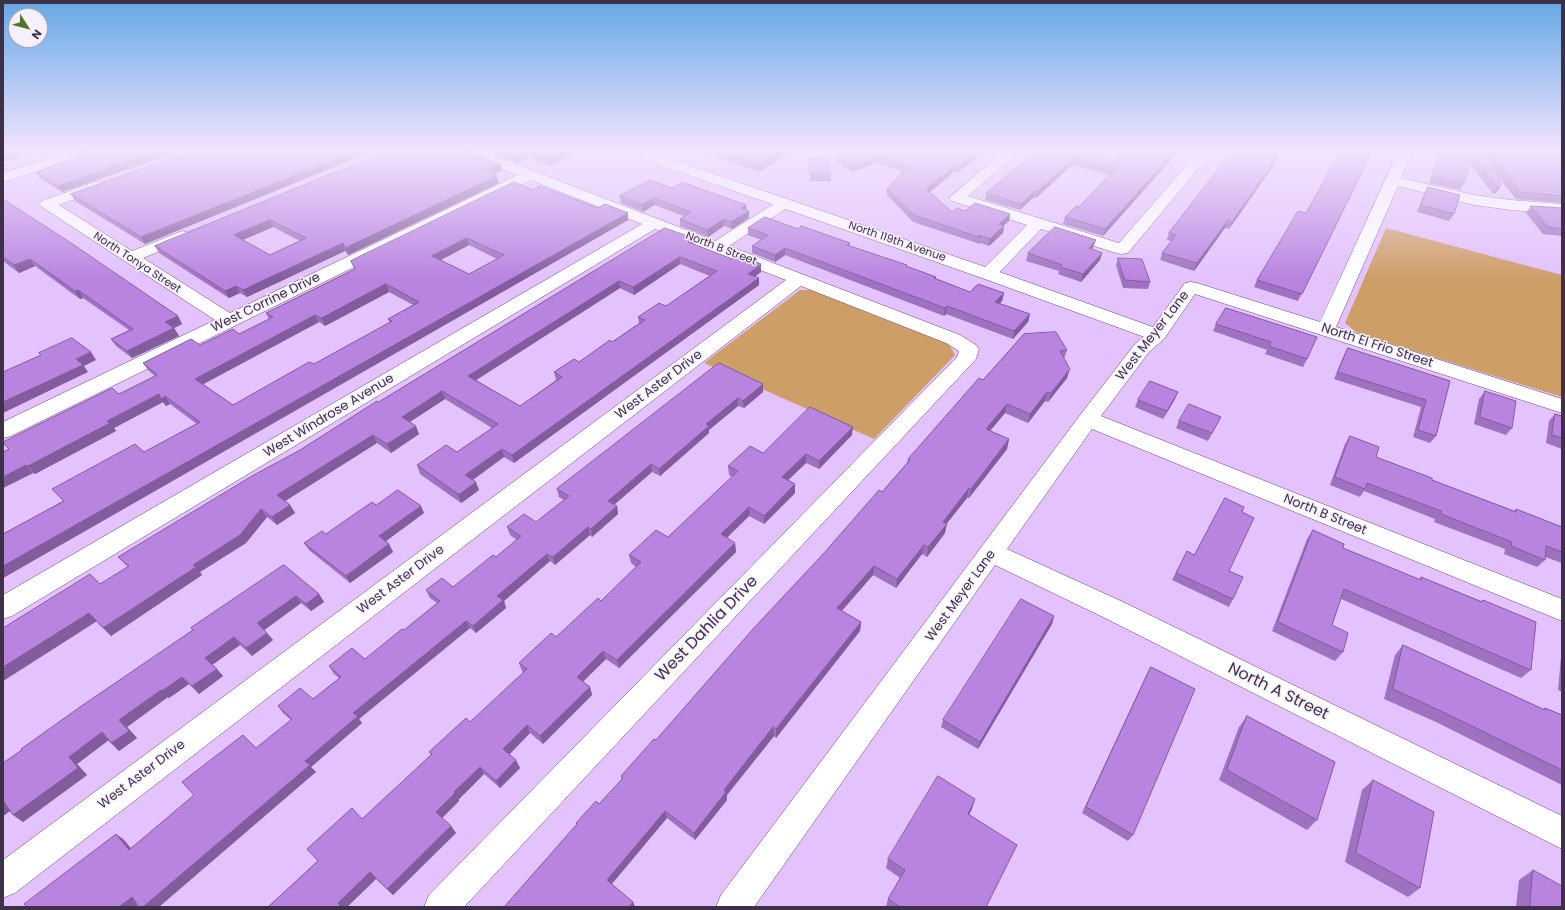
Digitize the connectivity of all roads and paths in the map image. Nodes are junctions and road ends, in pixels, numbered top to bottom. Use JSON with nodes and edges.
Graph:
{"nodes":[{"id":1,"x":74,"y":194,"type":"edge"},
{"id":2,"x":490,"y":194,"type":"edge"},
{"id":3,"x":580,"y":194,"type":"edge"},
{"id":4,"x":760,"y":194,"type":"edge"},
{"id":5,"x":961,"y":194,"type":"edge"},
{"id":6,"x":1169,"y":194,"type":"edge"},
{"id":7,"x":1387,"y":194,"type":"edge"},
{"id":8,"x":1452,"y":194,"type":"edge"},
{"id":9,"x":785,"y":203,"type":"junction"},
{"id":10,"x":1562,"y":209,"type":"edge"},
{"id":11,"x":654,"y":223,"type":"junction"},
{"id":12,"x":1038,"y":223,"type":"junction"},
{"id":13,"x":196,"y":230,"type":"edge"},
{"id":14,"x":717,"y":247,"type":"junction"},
{"id":15,"x":130,"y":258,"type":"junction"},
{"id":16,"x":988,"y":274,"type":"junction"},
{"id":17,"x":799,"y":279,"type":"junction"},
{"id":18,"x":1191,"y":287,"type":"joint"},
{"id":19,"x":228,"y":321,"type":"junction"},
{"id":20,"x":1326,"y":330,"type":"junction"},
{"id":21,"x":1157,"y":335,"type":"junction"},
{"id":22,"x":969,"y":349,"type":"joint"},
{"id":23,"x":1562,"y":406,"type":"edge"},
{"id":24,"x":1088,"y":419,"type":"junction"},
{"id":25,"x":3,"y":431,"type":"edge"},
{"id":26,"x":992,"y":553,"type":"junction"},
{"id":27,"x":3,"y":608,"type":"edge"},
{"id":28,"x":1562,"y":610,"type":"edge"},
{"id":29,"x":1562,"y":833,"type":"edge"},
{"id":30,"x":3,"y":881,"type":"edge"},
{"id":31,"x":441,"y":907,"type":"edge"},
{"id":32,"x":733,"y":907,"type":"edge"}],
"edges":[{"from":1,"to":15,"type":"street","name":"North Tonya Street"},
{"from":2,"to":19,"type":"street","name":"West Corrine Drive"},
{"from":3,"to":11,"type":"street","name":"North B Street"},
{"from":4,"to":9,"type":"street","name":"North 119th Avenue"},
{"from":5,"to":12,"type":"street"},
{"from":6,"to":12,"type":"street"},
{"from":7,"to":20,"type":"street"},
{"from":8,"to":10,"type":"street"},
{"from":9,"to":14,"type":"street"},
{"from":9,"to":16,"type":"street","name":"North 119th Avenue"},
{"from":11,"to":14,"type":"street","name":"North B Street"},
{"from":11,"to":27,"type":"street","name":"West Windrose Avenue"},
{"from":12,"to":16,"type":"street"},
{"from":13,"to":15,"type":"street"},
{"from":14,"to":17,"type":"street","name":"North B Street"},
{"from":15,"to":19,"type":"street","name":"North Tonya Street"},
{"from":16,"to":21,"type":"street","name":"North 119th Avenue"},
{"from":17,"to":22,"type":"street","name":"North B Street"},
{"from":17,"to":30,"type":"street","name":"West Aster Drive"},
{"from":18,"to":20,"type":"street","name":"North El Frio Street"},
{"from":18,"to":21,"type":"street","name":"West Meyer Lane"},
{"from":19,"to":25,"type":"street","name":"West Corrine Drive"},
{"from":20,"to":23,"type":"street","name":"North El Frio Street"},
{"from":21,"to":24,"type":"street","name":"West Meyer Lane"},
{"from":22,"to":31,"type":"street","name":"West Dahlia Drive"},
{"from":24,"to":26,"type":"street","name":"West Meyer Lane"},
{"from":24,"to":28,"type":"street","name":"North B Street"},
{"from":26,"to":29,"type":"street","name":"North A Street"},
{"from":26,"to":32,"type":"street","name":"West Meyer Lane"}]}
